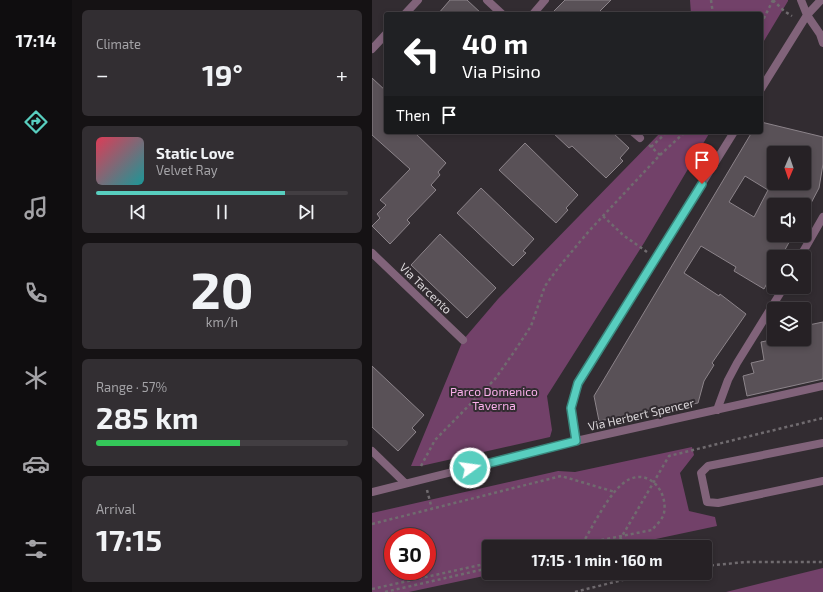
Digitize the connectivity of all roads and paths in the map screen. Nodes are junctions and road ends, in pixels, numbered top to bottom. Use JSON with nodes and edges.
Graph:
{"nodes":[{"id":1,"x":418,"y":0,"type":"edge"},
{"id":2,"x":487,"y":0,"type":"edge"},
{"id":3,"x":545,"y":0,"type":"edge"},
{"id":4,"x":712,"y":0,"type":"edge"},
{"id":5,"x":773,"y":0,"type":"edge"},
{"id":6,"x":801,"y":0,"type":"edge"},
{"id":7,"x":821,"y":0,"type":"edge"},
{"id":8,"x":407,"y":12,"type":"edge"},
{"id":9,"x":500,"y":12,"type":"edge"},
{"id":10,"x":535,"y":12,"type":"edge"},
{"id":11,"x":713,"y":12,"type":"edge"},
{"id":12,"x":807,"y":15,"type":"junction"},
{"id":13,"x":763,"y":20,"type":"edge"},
{"id":14,"x":384,"y":36,"type":"edge"},
{"id":15,"x":823,"y":42,"type":"edge"},
{"id":16,"x":372,"y":49,"type":"edge"},
{"id":17,"x":763,"y":86,"type":"edge"},
{"id":18,"x":635,"y":134,"type":"edge"},
{"id":19,"x":665,"y":134,"type":"edge"},
{"id":20,"x":683,"y":134,"type":"edge"},
{"id":21,"x":733,"y":134,"type":"edge"},
{"id":22,"x":640,"y":138,"type":"dead end"},
{"id":23,"x":651,"y":147,"type":"dead end"},
{"id":24,"x":603,"y":216,"type":"junction"},
{"id":25,"x":823,"y":217,"type":"edge"},
{"id":26,"x":804,"y":250,"type":"edge"},
{"id":27,"x":372,"y":253,"type":"edge"},
{"id":28,"x":655,"y":258,"type":"junction"},
{"id":29,"x":780,"y":294,"type":"edge"},
{"id":30,"x":463,"y":340,"type":"dead end"},
{"id":31,"x":823,"y":386,"type":"edge"},
{"id":32,"x":717,"y":410,"type":"junction"},
{"id":33,"x":823,"y":418,"type":"edge"},
{"id":34,"x":576,"y":441,"type":"junction"},
{"id":35,"x":823,"y":443,"type":"edge"},
{"id":36,"x":372,"y":451,"type":"edge"},
{"id":37,"x":421,"y":466,"type":"dead end"},
{"id":38,"x":823,"y":481,"type":"edge"},
{"id":39,"x":653,"y":482,"type":"junction"},
{"id":40,"x":405,"y":483,"type":"junction"},
{"id":41,"x":427,"y":489,"type":"dead end"},
{"id":42,"x":372,"y":492,"type":"edge"},
{"id":43,"x":615,"y":492,"type":"junction"},
{"id":44,"x":432,"y":509,"type":"junction"},
{"id":45,"x":372,"y":524,"type":"edge"},
{"id":46,"x":621,"y":536,"type":"junction"},
{"id":47,"x":585,"y":540,"type":"edge"},
{"id":48,"x":602,"y":540,"type":"edge"},
{"id":49,"x":619,"y":540,"type":"edge"},
{"id":50,"x":823,"y":562,"type":"edge"},
{"id":51,"x":482,"y":565,"type":"edge"},
{"id":52,"x":712,"y":565,"type":"edge"},
{"id":53,"x":482,"y":570,"type":"edge"},
{"id":54,"x":622,"y":580,"type":"edge"},
{"id":55,"x":372,"y":589,"type":"edge"},
{"id":56,"x":385,"y":592,"type":"edge"},
{"id":57,"x":575,"y":592,"type":"edge"}],
"edges":[{"from":1,"to":8,"type":"street"},
{"from":2,"to":9,"type":"street"},
{"from":3,"to":10,"type":"street"},
{"from":4,"to":11,"type":"path"},
{"from":5,"to":12,"type":"path"},
{"from":5,"to":13,"type":"path"},
{"from":6,"to":12,"type":"street"},
{"from":7,"to":12,"type":"street"},
{"from":12,"to":15,"type":"street"},
{"from":12,"to":17,"type":"street"},
{"from":14,"to":16,"type":"street"},
{"from":18,"to":22,"type":"street"},
{"from":19,"to":23,"type":"path"},
{"from":20,"to":24,"type":"path"},
{"from":21,"to":28,"type":"street"},
{"from":24,"to":28,"type":"path"},
{"from":24,"to":37,"type":"path"},
{"from":25,"to":26,"type":"street"},
{"from":27,"to":30,"type":"street","name":"Via Tarcento"},
{"from":28,"to":34,"type":"street"},
{"from":29,"to":32,"type":"street"},
{"from":31,"to":32,"type":"street","name":"Via Herbert Spencer"},
{"from":32,"to":34,"type":"street","name":"Via Herbert Spencer"},
{"from":33,"to":39,"type":"path"},
{"from":34,"to":40,"type":"street","name":"Via Herbert Spencer"},
{"from":35,"to":38,"type":"street"},
{"from":36,"to":40,"type":"street"},
{"from":39,"to":43,"type":"path"},
{"from":39,"to":46,"type":"path"},
{"from":39,"to":46,"type":"path"},
{"from":40,"to":42,"type":"street","name":"Via Herbert Spencer"},
{"from":41,"to":44,"type":"path"},
{"from":43,"to":44,"type":"path"},
{"from":43,"to":47,"type":"path"},
{"from":44,"to":45,"type":"path"},
{"from":46,"to":48,"type":"path"},
{"from":46,"to":49,"type":"path"},
{"from":50,"to":52,"type":"path"},
{"from":51,"to":55,"type":"path"},
{"from":53,"to":56,"type":"path"},
{"from":54,"to":57,"type":"path"}]}
